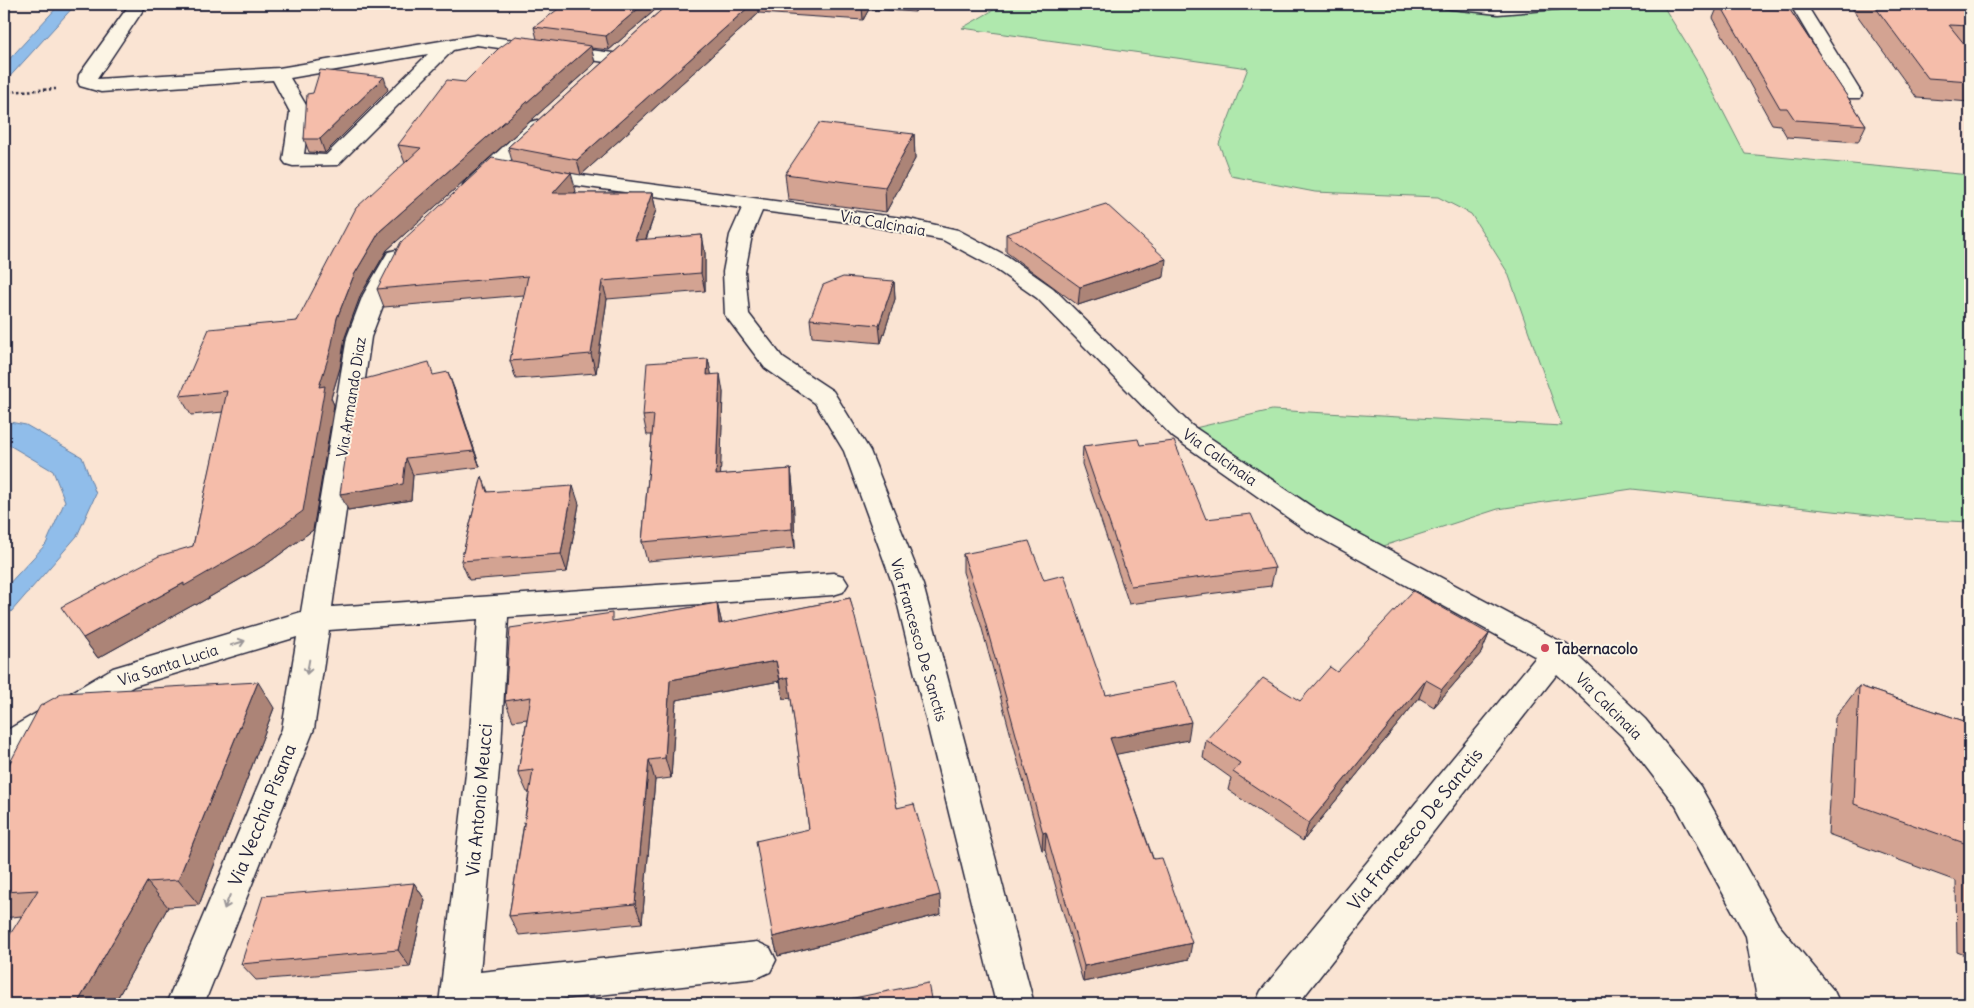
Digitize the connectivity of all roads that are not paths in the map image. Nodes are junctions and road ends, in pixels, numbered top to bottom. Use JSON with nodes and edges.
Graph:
{"nodes":[{"id":1,"x":138,"y":4,"type":"edge"},
{"id":2,"x":1451,"y":4,"type":"edge"},
{"id":3,"x":1558,"y":4,"type":"edge"},
{"id":4,"x":1798,"y":4,"type":"edge"},
{"id":5,"x":447,"y":45,"type":"junction"},
{"id":6,"x":279,"y":74,"type":"junction"},
{"id":7,"x":592,"y":77,"type":"edge"},
{"id":8,"x":1853,"y":94,"type":"dead end"},
{"id":9,"x":549,"y":115,"type":"edge"},
{"id":10,"x":493,"y":166,"type":"junction"},
{"id":11,"x":459,"y":198,"type":"edge"},
{"id":12,"x":754,"y":205,"type":"junction"},
{"id":13,"x":411,"y":243,"type":"edge"},
{"id":14,"x":833,"y":584,"type":"dead end"},
{"id":15,"x":494,"y":607,"type":"junction"},
{"id":16,"x":317,"y":619,"type":"junction"},
{"id":17,"x":1556,"y":654,"type":"junction"},
{"id":18,"x":4,"y":748,"type":"edge"},
{"id":19,"x":1764,"y":933,"type":"junction"},
{"id":20,"x":757,"y":960,"type":"dead end"},
{"id":21,"x":459,"y":998,"type":"edge"},
{"id":22,"x":185,"y":1004,"type":"edge"},
{"id":23,"x":1015,"y":1004,"type":"edge"},
{"id":24,"x":1274,"y":1004,"type":"edge"},
{"id":25,"x":1777,"y":1004,"type":"edge"},
{"id":26,"x":1821,"y":1004,"type":"edge"}],
"edges":[{"from":1,"to":6,"type":"street"},
{"from":2,"to":3,"type":"street"},
{"from":4,"to":8,"type":"street"},
{"from":5,"to":6,"type":"street"},
{"from":5,"to":6,"type":"street"},
{"from":5,"to":7,"type":"street"},
{"from":9,"to":10,"type":"street"},
{"from":10,"to":11,"type":"street"},
{"from":10,"to":12,"type":"street","name":"Via Calcinaia"},
{"from":12,"to":17,"type":"street","name":"Via Calcinaia"},
{"from":12,"to":23,"type":"street","name":"Via Francesco De Sanctis"},
{"from":13,"to":16,"type":"street","name":"Via Armando Diaz"},
{"from":14,"to":15,"type":"street"},
{"from":15,"to":16,"type":"street"},
{"from":15,"to":21,"type":"street","name":"Via Antonio Meucci"},
{"from":18,"to":16,"type":"street","name":"Via Santa Lucia","one_way":true},
{"from":16,"to":22,"type":"street","name":"Via Vecchia Pisana","one_way":true},
{"from":17,"to":19,"type":"street","name":"Via Calcinaia"},
{"from":17,"to":24,"type":"street","name":"Via Francesco De Sanctis"},
{"from":19,"to":25,"type":"street","name":"Via Calcinaia"},
{"from":19,"to":26,"type":"street"},
{"from":20,"to":21,"type":"street","name":"Via Antonio Meucci"}]}
